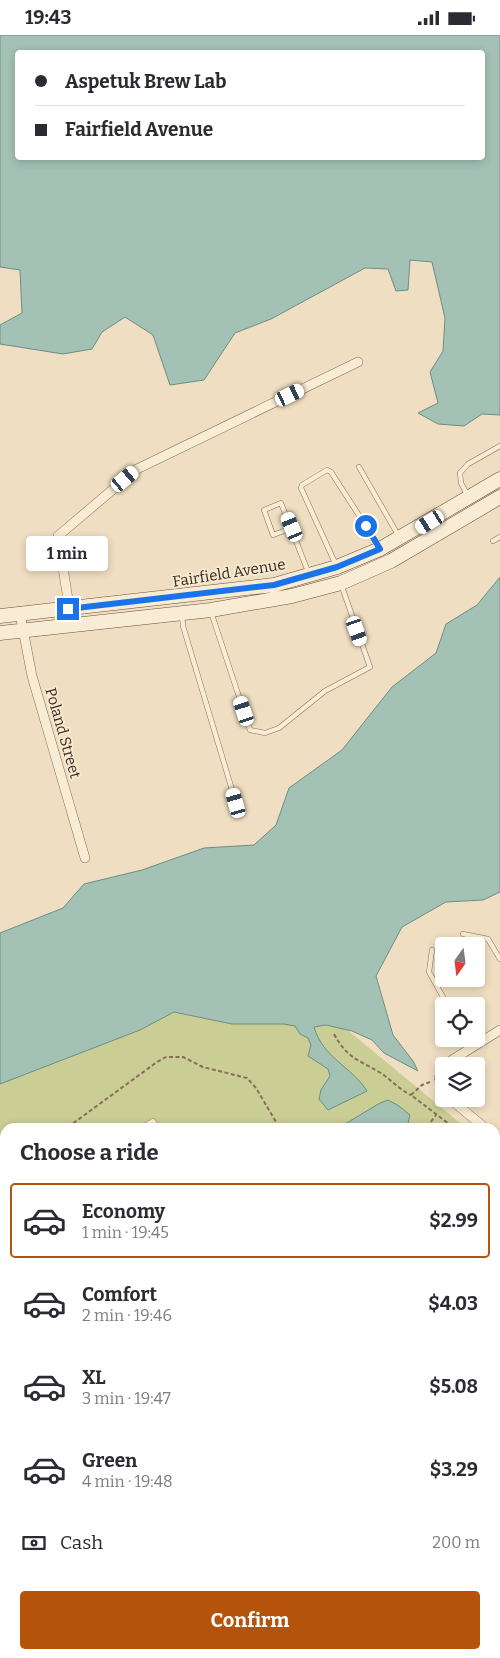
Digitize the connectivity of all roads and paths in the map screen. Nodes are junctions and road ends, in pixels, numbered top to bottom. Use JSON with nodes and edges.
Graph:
{"nodes":[{"id":1,"x":358,"y":362,"type":"dead end"},
{"id":2,"x":500,"y":446,"type":"edge"},
{"id":3,"x":359,"y":467,"type":"dead end"},
{"id":4,"x":500,"y":479,"type":"edge"},
{"id":5,"x":500,"y":497,"type":"edge"},
{"id":6,"x":470,"y":498,"type":"junction"},
{"id":7,"x":292,"y":527,"type":"junction"},
{"id":8,"x":500,"y":537,"type":"edge"},
{"id":9,"x":400,"y":539,"type":"junction"},
{"id":10,"x":493,"y":541,"type":"dead end"},
{"id":11,"x":380,"y":549,"type":"junction"},
{"id":12,"x":337,"y":567,"type":"junction"},
{"id":13,"x":309,"y":575,"type":"junction"},
{"id":14,"x":341,"y":583,"type":"junction"},
{"id":15,"x":207,"y":594,"type":"junction"},
{"id":16,"x":180,"y":597,"type":"junction"},
{"id":17,"x":68,"y":609,"type":"junction"},
{"id":18,"x":211,"y":611,"type":"junction"},
{"id":19,"x":182,"y":613,"type":"junction"},
{"id":20,"x":20,"y":614,"type":"junction"},
{"id":21,"x":0,"y":616,"type":"edge"},
{"id":22,"x":72,"y":625,"type":"junction"},
{"id":23,"x":22,"y":631,"type":"junction"},
{"id":24,"x":0,"y":633,"type":"edge"},
{"id":25,"x":236,"y":803,"type":"dead end"},
{"id":26,"x":85,"y":858,"type":"dead end"},
{"id":27,"x":463,"y":934,"type":"dead end"},
{"id":28,"x":432,"y":950,"type":"dead end"},
{"id":29,"x":500,"y":959,"type":"edge"},
{"id":30,"x":443,"y":997,"type":"edge"},
{"id":31,"x":500,"y":1030,"type":"edge"},
{"id":32,"x":334,"y":1034,"type":"dead end"},
{"id":33,"x":485,"y":1036,"type":"edge"},
{"id":34,"x":465,"y":1047,"type":"edge"},
{"id":35,"x":453,"y":1057,"type":"edge"},
{"id":36,"x":435,"y":1080,"type":"edge"},
{"id":37,"x":411,"y":1095,"type":"junction"},
{"id":38,"x":458,"y":1107,"type":"edge"},
{"id":39,"x":436,"y":1115,"type":"junction"},
{"id":40,"x":73,"y":1123,"type":"edge"},
{"id":41,"x":277,"y":1123,"type":"edge"},
{"id":42,"x":430,"y":1123,"type":"edge"},
{"id":43,"x":447,"y":1123,"type":"edge"},
{"id":44,"x":479,"y":1123,"type":"edge"}],
"edges":[{"from":1,"to":17,"type":"street"},
{"from":2,"to":6,"type":"lane"},
{"from":3,"to":9,"type":"lane"},
{"from":4,"to":6,"type":"main road","name":"Fairfield Avenue"},
{"from":5,"to":14,"type":"main road"},
{"from":6,"to":9,"type":"main road","name":"Fairfield Avenue"},
{"from":7,"to":7,"type":"lane"},
{"from":7,"to":13,"type":"lane"},
{"from":8,"to":10,"type":"lane"},
{"from":9,"to":11,"type":"main road","name":"Fairfield Avenue"},
{"from":11,"to":12,"type":"main road","name":"Fairfield Avenue"},
{"from":11,"to":12,"type":"lane"},
{"from":12,"to":13,"type":"main road","name":"Fairfield Avenue"},
{"from":12,"to":14,"type":"main road"},
{"from":13,"to":15,"type":"main road","name":"Fairfield Avenue"},
{"from":14,"to":18,"type":"main road"},
{"from":14,"to":18,"type":"lane"},
{"from":15,"to":16,"type":"main road","name":"Fairfield Avenue"},
{"from":15,"to":18,"type":"main road"},
{"from":16,"to":17,"type":"main road","name":"Fairfield Avenue"},
{"from":16,"to":19,"type":"main road"},
{"from":17,"to":20,"type":"main road","name":"Fairfield Avenue"},
{"from":17,"to":22,"type":"street"},
{"from":18,"to":19,"type":"main road"},
{"from":19,"to":22,"type":"main road"},
{"from":19,"to":25,"type":"lane"},
{"from":20,"to":21,"type":"main road","name":"Fairfield Avenue"},
{"from":20,"to":23,"type":"street","name":"Poland Street"},
{"from":22,"to":23,"type":"main road"},
{"from":23,"to":24,"type":"main road"},
{"from":23,"to":26,"type":"street","name":"Poland Street"},
{"from":27,"to":29,"type":"lane"},
{"from":28,"to":30,"type":"lane"},
{"from":31,"to":33,"type":"street"},
{"from":32,"to":37,"type":"path"},
{"from":34,"to":35,"type":"street"},
{"from":36,"to":37,"type":"path"},
{"from":37,"to":39,"type":"path"},
{"from":38,"to":44,"type":"street"},
{"from":39,"to":42,"type":"path"},
{"from":39,"to":43,"type":"path"},
{"from":40,"to":41,"type":"path"}]}
